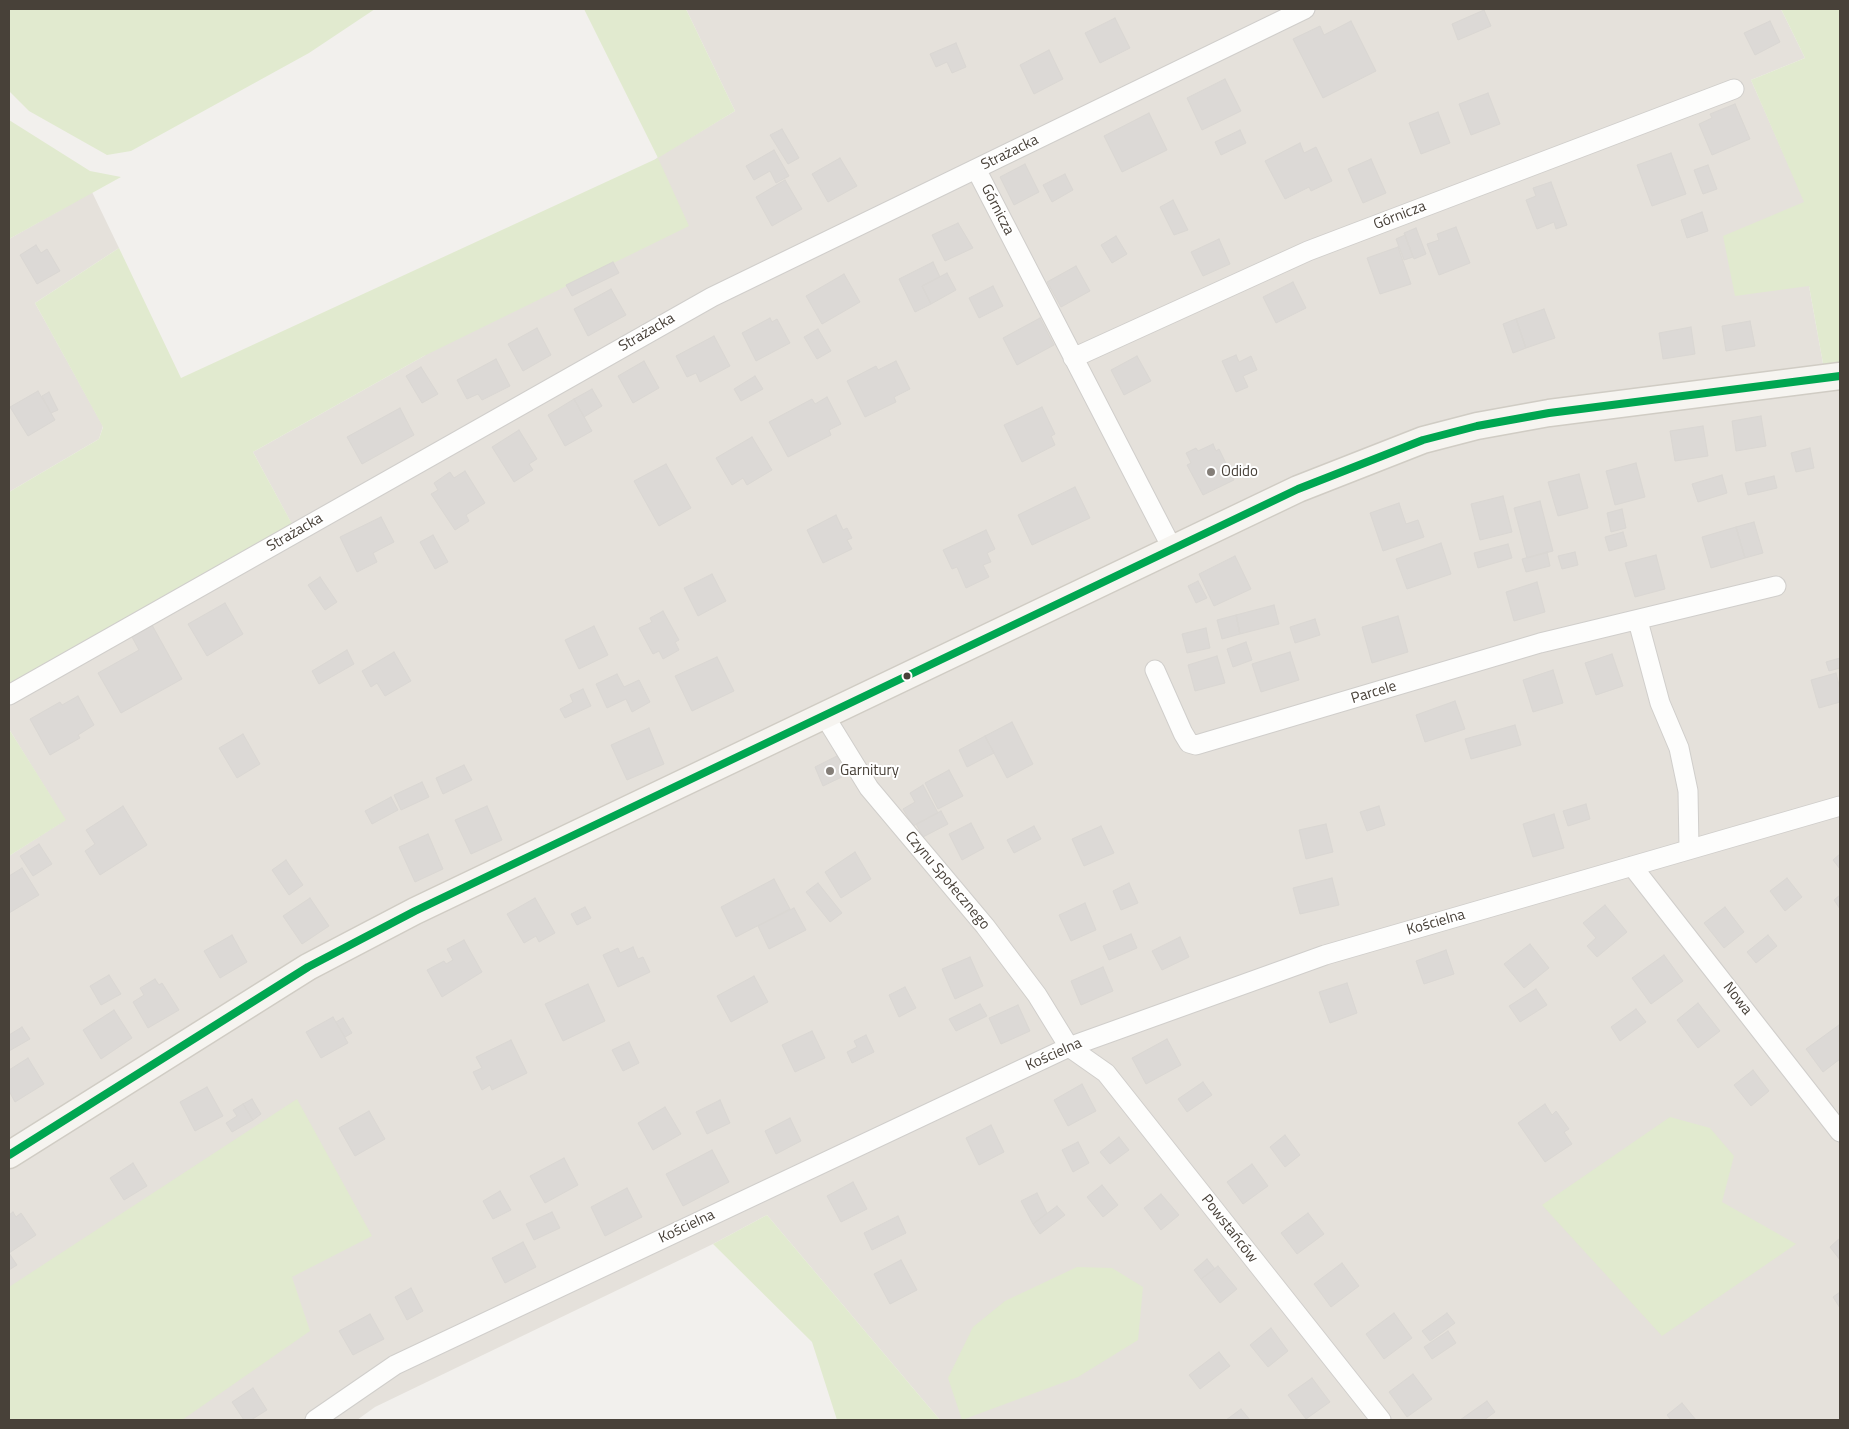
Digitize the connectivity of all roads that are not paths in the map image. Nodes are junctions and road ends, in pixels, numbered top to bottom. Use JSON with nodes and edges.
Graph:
{"nodes":[{"id":1,"x":1305,"y":9,"type":"edge"},
{"id":2,"x":1734,"y":89,"type":"dead end"},
{"id":3,"x":976,"y":169,"type":"junction"},
{"id":4,"x":1073,"y":358,"type":"junction"},
{"id":5,"x":1840,"y":376,"type":"edge"},
{"id":6,"x":1172,"y":548,"type":"junction"},
{"id":7,"x":1776,"y":586,"type":"dead end"},
{"id":8,"x":1638,"y":621,"type":"junction"},
{"id":9,"x":1155,"y":670,"type":"dead end"},
{"id":10,"x":9,"y":695,"type":"edge"},
{"id":11,"x":824,"y":715,"type":"junction"},
{"id":12,"x":1840,"y":806,"type":"edge"},
{"id":13,"x":1689,"y":848,"type":"junction"},
{"id":14,"x":1632,"y":866,"type":"junction"},
{"id":15,"x":1069,"y":1047,"type":"junction"},
{"id":16,"x":1840,"y":1132,"type":"edge"},
{"id":17,"x":9,"y":1155,"type":"edge"},
{"id":18,"x":315,"y":1420,"type":"edge"},
{"id":19,"x":1381,"y":1420,"type":"edge"}],
"edges":[{"from":1,"to":3,"type":"street","name":"Strażacka"},
{"from":2,"to":4,"type":"street","name":"Górnicza"},
{"from":3,"to":4,"type":"street","name":"Górnicza"},
{"from":3,"to":10,"type":"street","name":"Strażacka"},
{"from":4,"to":6,"type":"street","name":"Górnicza"},
{"from":5,"to":6,"type":"main road"},
{"from":6,"to":11,"type":"main road"},
{"from":7,"to":8,"type":"street","name":"Parcele"},
{"from":8,"to":9,"type":"street","name":"Parcele"},
{"from":8,"to":13,"type":"street"},
{"from":11,"to":15,"type":"street","name":"Czynu Społecznego"},
{"from":11,"to":17,"type":"main road"},
{"from":12,"to":13,"type":"street","name":"Kościelna"},
{"from":13,"to":14,"type":"street","name":"Kościelna"},
{"from":14,"to":15,"type":"street","name":"Kościelna"},
{"from":14,"to":16,"type":"street","name":"Nowa"},
{"from":15,"to":18,"type":"street","name":"Kościelna"},
{"from":15,"to":19,"type":"street","name":"Powstańców"}]}
